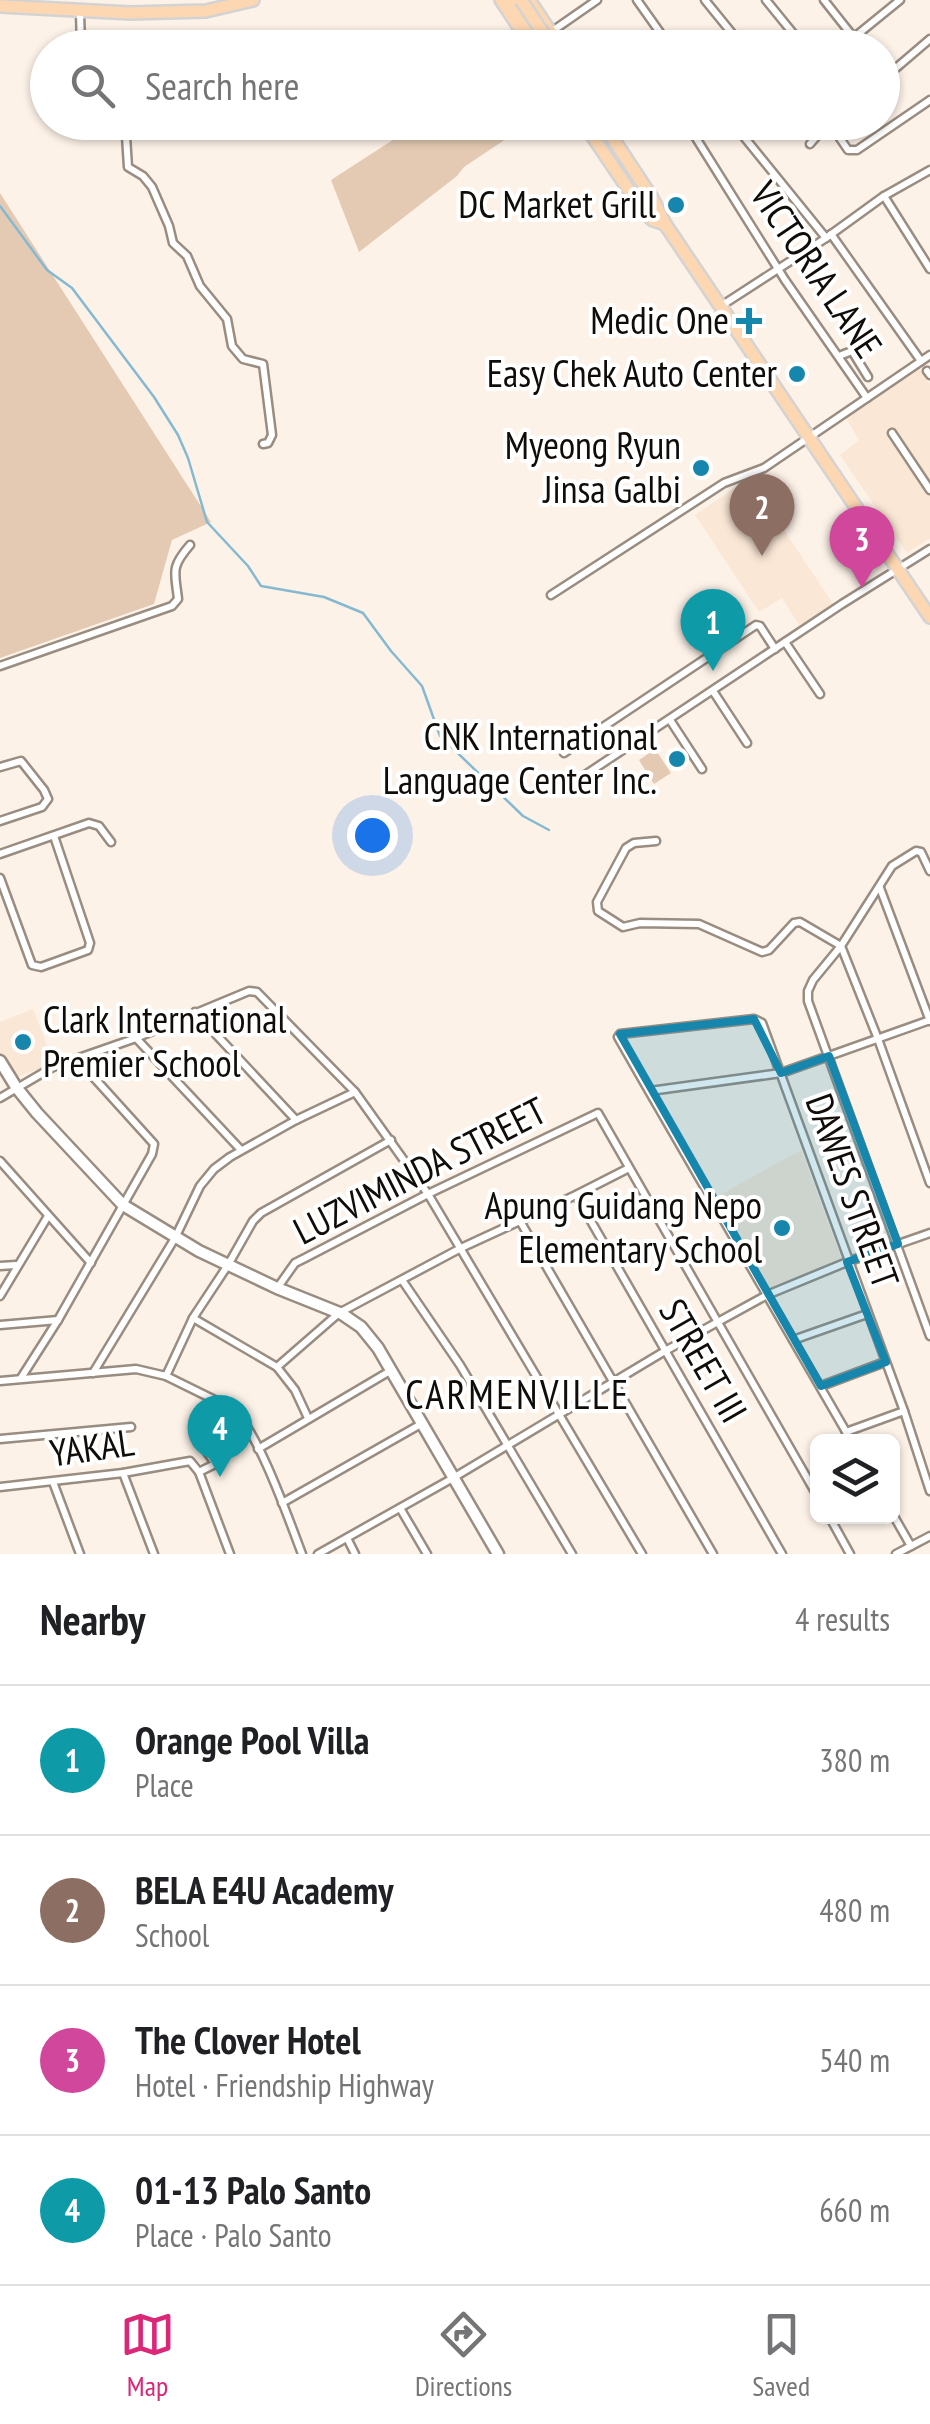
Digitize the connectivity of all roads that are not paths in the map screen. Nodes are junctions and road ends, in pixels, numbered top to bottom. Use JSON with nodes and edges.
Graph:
{"nodes":[{"id":1,"x":252,"y":0,"type":"edge"},
{"id":2,"x":502,"y":0,"type":"edge"},
{"id":3,"x":512,"y":0,"type":"edge"},
{"id":4,"x":521,"y":0,"type":"edge"},
{"id":5,"x":529,"y":0,"type":"edge"},
{"id":6,"x":597,"y":0,"type":"edge"},
{"id":7,"x":636,"y":0,"type":"edge"},
{"id":8,"x":704,"y":0,"type":"edge"},
{"id":9,"x":766,"y":0,"type":"edge"},
{"id":10,"x":824,"y":0,"type":"edge"},
{"id":11,"x":900,"y":0,"type":"edge"},
{"id":12,"x":210,"y":5,"type":"edge"},
{"id":13,"x":0,"y":6,"type":"edge"},
{"id":14,"x":80,"y":12,"type":"junction"},
{"id":15,"x":80,"y":30,"type":"edge"},
{"id":16,"x":521,"y":30,"type":"edge"},
{"id":17,"x":540,"y":30,"type":"edge"},
{"id":18,"x":543,"y":30,"type":"edge"},
{"id":19,"x":545,"y":30,"type":"edge"},
{"id":20,"x":566,"y":30,"type":"edge"},
{"id":21,"x":657,"y":30,"type":"edge"},
{"id":22,"x":729,"y":30,"type":"edge"},
{"id":23,"x":791,"y":30,"type":"edge"},
{"id":24,"x":848,"y":30,"type":"edge"},
{"id":25,"x":864,"y":30,"type":"edge"},
{"id":26,"x":930,"y":39,"type":"edge"},
{"id":27,"x":900,"y":63,"type":"edge"},
{"id":28,"x":930,"y":100,"type":"edge"},
{"id":29,"x":900,"y":120,"type":"edge"},
{"id":30,"x":126,"y":140,"type":"edge"},
{"id":31,"x":596,"y":140,"type":"edge"},
{"id":32,"x":605,"y":140,"type":"edge"},
{"id":33,"x":613,"y":140,"type":"edge"},
{"id":34,"x":622,"y":140,"type":"edge"},
{"id":35,"x":697,"y":140,"type":"edge"},
{"id":36,"x":747,"y":140,"type":"edge"},
{"id":37,"x":813,"y":140,"type":"edge"},
{"id":38,"x":841,"y":140,"type":"edge"},
{"id":39,"x":870,"y":140,"type":"edge"},
{"id":40,"x":810,"y":144,"type":"dead end"},
{"id":41,"x":930,"y":170,"type":"edge"},
{"id":42,"x":884,"y":196,"type":"junction"},
{"id":43,"x":648,"y":199,"type":"junction"},
{"id":44,"x":665,"y":224,"type":"junction"},
{"id":45,"x":828,"y":236,"type":"junction"},
{"id":46,"x":778,"y":268,"type":"junction"},
{"id":47,"x":930,"y":268,"type":"edge"},
{"id":48,"x":721,"y":306,"type":"junction"},
{"id":49,"x":930,"y":354,"type":"edge"},
{"id":50,"x":839,"y":356,"type":"junction"},
{"id":51,"x":920,"y":361,"type":"junction"},
{"id":52,"x":868,"y":378,"type":"junction"},
{"id":53,"x":858,"y":383,"type":"junction"},
{"id":54,"x":879,"y":390,"type":"junction"},
{"id":55,"x":867,"y":398,"type":"junction"},
{"id":56,"x":892,"y":433,"type":"dead end"},
{"id":57,"x":810,"y":437,"type":"junction"},
{"id":58,"x":263,"y":444,"type":"dead end"},
{"id":59,"x":930,"y":490,"type":"edge"},
{"id":60,"x":190,"y":545,"type":"dead end"},
{"id":61,"x":930,"y":549,"type":"edge"},
{"id":62,"x":898,"y":570,"type":"junction"},
{"id":63,"x":550,"y":595,"type":"dead end"},
{"id":64,"x":930,"y":617,"type":"edge"},
{"id":65,"x":785,"y":642,"type":"junction"},
{"id":66,"x":775,"y":649,"type":"junction"},
{"id":67,"x":0,"y":666,"type":"edge"},
{"id":68,"x":714,"y":690,"type":"junction"},
{"id":69,"x":820,"y":694,"type":"dead end"},
{"id":70,"x":670,"y":720,"type":"junction"},
{"id":71,"x":746,"y":744,"type":"dead end"},
{"id":72,"x":564,"y":752,"type":"dead end"},
{"id":73,"x":0,"y":767,"type":"edge"},
{"id":74,"x":702,"y":769,"type":"dead end"},
{"id":75,"x":585,"y":775,"type":"dead end"},
{"id":76,"x":0,"y":820,"type":"edge"},
{"id":77,"x":54,"y":836,"type":"junction"},
{"id":78,"x":656,"y":840,"type":"dead end"},
{"id":79,"x":111,"y":842,"type":"dead end"},
{"id":80,"x":0,"y":854,"type":"edge"},
{"id":81,"x":930,"y":871,"type":"edge"},
{"id":82,"x":0,"y":878,"type":"edge"},
{"id":83,"x":880,"y":887,"type":"junction"},
{"id":84,"x":841,"y":946,"type":"junction"},
{"id":85,"x":195,"y":1012,"type":"junction"},
{"id":86,"x":930,"y":1021,"type":"edge"},
{"id":87,"x":136,"y":1038,"type":"junction"},
{"id":88,"x":878,"y":1040,"type":"junction"},
{"id":89,"x":829,"y":1056,"type":"junction"},
{"id":90,"x":78,"y":1060,"type":"junction"},
{"id":91,"x":0,"y":1061,"type":"edge"},
{"id":92,"x":781,"y":1073,"type":"junction"},
{"id":93,"x":16,"y":1087,"type":"junction"},
{"id":94,"x":355,"y":1092,"type":"junction"},
{"id":95,"x":650,"y":1092,"type":"junction"},
{"id":96,"x":0,"y":1098,"type":"edge"},
{"id":97,"x":296,"y":1120,"type":"junction"},
{"id":98,"x":391,"y":1140,"type":"junction"},
{"id":99,"x":242,"y":1150,"type":"junction"},
{"id":100,"x":2,"y":1167,"type":"edge"},
{"id":101,"x":629,"y":1168,"type":"junction"},
{"id":102,"x":930,"y":1184,"type":"edge"},
{"id":103,"x":428,"y":1194,"type":"junction"},
{"id":104,"x":576,"y":1195,"type":"junction"},
{"id":105,"x":123,"y":1205,"type":"junction"},
{"id":106,"x":48,"y":1216,"type":"junction"},
{"id":107,"x":520,"y":1221,"type":"junction"},
{"id":108,"x":930,"y":1234,"type":"edge"},
{"id":109,"x":174,"y":1238,"type":"junction"},
{"id":110,"x":898,"y":1244,"type":"junction"},
{"id":111,"x":462,"y":1248,"type":"junction"},
{"id":112,"x":847,"y":1262,"type":"junction"},
{"id":113,"x":91,"y":1263,"type":"junction"},
{"id":114,"x":18,"y":1265,"type":"junction"},
{"id":115,"x":0,"y":1266,"type":"edge"},
{"id":116,"x":228,"y":1266,"type":"junction"},
{"id":117,"x":402,"y":1280,"type":"junction"},
{"id":118,"x":277,"y":1288,"type":"junction"},
{"id":119,"x":767,"y":1295,"type":"junction"},
{"id":120,"x":0,"y":1296,"type":"edge"},
{"id":121,"x":338,"y":1312,"type":"junction"},
{"id":122,"x":868,"y":1314,"type":"junction"},
{"id":123,"x":193,"y":1318,"type":"junction"},
{"id":124,"x":58,"y":1320,"type":"junction"},
{"id":125,"x":718,"y":1322,"type":"junction"},
{"id":126,"x":0,"y":1325,"type":"edge"},
{"id":127,"x":930,"y":1336,"type":"edge"},
{"id":128,"x":793,"y":1340,"type":"junction"},
{"id":129,"x":665,"y":1351,"type":"junction"},
{"id":130,"x":886,"y":1362,"type":"junction"},
{"id":131,"x":278,"y":1367,"type":"junction"},
{"id":132,"x":390,"y":1371,"type":"junction"},
{"id":133,"x":92,"y":1374,"type":"junction"},
{"id":134,"x":166,"y":1376,"type":"junction"},
{"id":135,"x":20,"y":1379,"type":"junction"},
{"id":136,"x":0,"y":1381,"type":"edge"},
{"id":137,"x":614,"y":1384,"type":"junction"},
{"id":138,"x":821,"y":1386,"type":"junction"},
{"id":139,"x":904,"y":1412,"type":"junction"},
{"id":140,"x":560,"y":1414,"type":"junction"},
{"id":141,"x":308,"y":1418,"type":"junction"},
{"id":142,"x":422,"y":1424,"type":"junction"},
{"id":143,"x":131,"y":1428,"type":"dead end"},
{"id":144,"x":846,"y":1432,"type":"joint"},
{"id":145,"x":0,"y":1439,"type":"edge"},
{"id":146,"x":507,"y":1445,"type":"junction"},
{"id":147,"x":258,"y":1448,"type":"junction"},
{"id":148,"x":207,"y":1452,"type":"dead end"},
{"id":149,"x":200,"y":1472,"type":"junction"},
{"id":150,"x":123,"y":1473,"type":"junction"},
{"id":151,"x":453,"y":1478,"type":"junction"},
{"id":152,"x":53,"y":1482,"type":"junction"},
{"id":153,"x":810,"y":1483,"type":"edge"},
{"id":154,"x":0,"y":1487,"type":"edge"},
{"id":155,"x":930,"y":1491,"type":"edge"},
{"id":156,"x":282,"y":1503,"type":"junction"},
{"id":157,"x":400,"y":1508,"type":"junction"},
{"id":158,"x":833,"y":1524,"type":"edge"},
{"id":159,"x":898,"y":1524,"type":"edge"},
{"id":160,"x":930,"y":1536,"type":"edge"},
{"id":161,"x":347,"y":1538,"type":"junction"},
{"id":162,"x":911,"y":1546,"type":"junction"},
{"id":163,"x":80,"y":1554,"type":"edge"},
{"id":164,"x":154,"y":1554,"type":"edge"},
{"id":165,"x":230,"y":1554,"type":"edge"},
{"id":166,"x":302,"y":1554,"type":"edge"},
{"id":167,"x":318,"y":1554,"type":"edge"},
{"id":168,"x":356,"y":1554,"type":"edge"},
{"id":169,"x":426,"y":1554,"type":"edge"},
{"id":170,"x":498,"y":1554,"type":"edge"},
{"id":171,"x":572,"y":1554,"type":"edge"},
{"id":172,"x":642,"y":1554,"type":"edge"},
{"id":173,"x":714,"y":1554,"type":"edge"},
{"id":174,"x":782,"y":1554,"type":"edge"},
{"id":175,"x":850,"y":1554,"type":"edge"},
{"id":176,"x":896,"y":1554,"type":"edge"}],
"edges":[{"from":1,"to":12,"type":"main road"},
{"from":2,"to":16,"type":"main road"},
{"from":3,"to":17,"type":"main road"},
{"from":4,"to":18,"type":"main road","bridge":true},
{"from":5,"to":19,"type":"main road"},
{"from":6,"to":20,"type":"street"},
{"from":7,"to":21,"type":"street"},
{"from":8,"to":22,"type":"street"},
{"from":9,"to":23,"type":"street"},
{"from":10,"to":24,"type":"street"},
{"from":11,"to":25,"type":"street"},
{"from":12,"to":14,"type":"main road"},
{"from":13,"to":14,"type":"main road"},
{"from":14,"to":15,"type":"street"},
{"from":26,"to":27,"type":"street"},
{"from":28,"to":29,"type":"street"},
{"from":30,"to":58,"type":"street"},
{"from":31,"to":44,"type":"main road"},
{"from":32,"to":43,"type":"main road"},
{"from":33,"to":43,"type":"main road"},
{"from":34,"to":44,"type":"main road"},
{"from":35,"to":46,"type":"street","name":"VICTORIA LANE"},
{"from":36,"to":45,"type":"street"},
{"from":37,"to":40,"type":"street"},
{"from":38,"to":39,"type":"street"},
{"from":41,"to":42,"type":"street"},
{"from":42,"to":45,"type":"street"},
{"from":42,"to":47,"type":"street"},
{"from":43,"to":44,"type":"main road"},
{"from":44,"to":48,"type":"main road"},
{"from":45,"to":46,"type":"street"},
{"from":45,"to":51,"type":"street"},
{"from":46,"to":48,"type":"street"},
{"from":46,"to":50,"type":"street","name":"VICTORIA LANE"},
{"from":48,"to":57,"type":"main road"},
{"from":49,"to":51,"type":"street"},
{"from":50,"to":52,"type":"street"},
{"from":50,"to":53,"type":"street","name":"VICTORIA LANE"},
{"from":51,"to":54,"type":"street"},
{"from":52,"to":53,"type":"street"},
{"from":52,"to":54,"type":"street"},
{"from":53,"to":55,"type":"street","name":"VICTORIA LANE"},
{"from":54,"to":55,"type":"street"},
{"from":55,"to":57,"type":"street"},
{"from":56,"to":59,"type":"street"},
{"from":57,"to":62,"type":"main road"},
{"from":57,"to":63,"type":"street"},
{"from":60,"to":67,"type":"street"},
{"from":61,"to":62,"type":"street"},
{"from":62,"to":64,"type":"main road"},
{"from":62,"to":65,"type":"street"},
{"from":65,"to":66,"type":"street"},
{"from":65,"to":69,"type":"street"},
{"from":66,"to":68,"type":"street"},
{"from":66,"to":72,"type":"street"},
{"from":68,"to":70,"type":"street"},
{"from":68,"to":71,"type":"street"},
{"from":70,"to":74,"type":"street"},
{"from":70,"to":75,"type":"street"},
{"from":73,"to":76,"type":"street"},
{"from":77,"to":79,"type":"street"},
{"from":77,"to":80,"type":"street"},
{"from":77,"to":82,"type":"street"},
{"from":78,"to":84,"type":"street"},
{"from":81,"to":83,"type":"street"},
{"from":83,"to":84,"type":"street"},
{"from":83,"to":86,"type":"street"},
{"from":84,"to":88,"type":"street"},
{"from":84,"to":89,"type":"street"},
{"from":85,"to":87,"type":"street"},
{"from":85,"to":94,"type":"street"},
{"from":85,"to":97,"type":"street"},
{"from":86,"to":88,"type":"street"},
{"from":87,"to":90,"type":"street"},
{"from":87,"to":99,"type":"street"},
{"from":88,"to":89,"type":"street"},
{"from":88,"to":102,"type":"street"},
{"from":89,"to":92,"type":"street"},
{"from":89,"to":110,"type":"street"},
{"from":90,"to":93,"type":"street"},
{"from":90,"to":105,"type":"street"},
{"from":91,"to":93,"type":"street"},
{"from":92,"to":95,"type":"street"},
{"from":92,"to":95,"type":"street","name":"DAWES STREET"},
{"from":92,"to":112,"type":"street","name":"DAWES STREET"},
{"from":93,"to":96,"type":"street"},
{"from":93,"to":105,"type":"street"},
{"from":94,"to":97,"type":"street"},
{"from":94,"to":98,"type":"street"},
{"from":95,"to":119,"type":"street"},
{"from":97,"to":99,"type":"street"},
{"from":98,"to":103,"type":"street"},
{"from":98,"to":116,"type":"street"},
{"from":99,"to":109,"type":"street"},
{"from":100,"to":106,"type":"street"},
{"from":101,"to":103,"type":"street","name":"LUZVIMINDA STREET"},
{"from":101,"to":104,"type":"street"},
{"from":101,"to":125,"type":"street"},
{"from":103,"to":111,"type":"street"},
{"from":103,"to":118,"type":"street","name":"LUZVIMINDA STREET"},
{"from":104,"to":107,"type":"street"},
{"from":104,"to":129,"type":"street","name":"STREET III"},
{"from":105,"to":109,"type":"street"},
{"from":105,"to":113,"type":"street"},
{"from":106,"to":113,"type":"street"},
{"from":106,"to":114,"type":"street"},
{"from":107,"to":111,"type":"street"},
{"from":107,"to":137,"type":"street"},
{"from":108,"to":110,"type":"street"},
{"from":109,"to":116,"type":"street"},
{"from":109,"to":133,"type":"street"},
{"from":110,"to":112,"type":"street"},
{"from":110,"to":127,"type":"street"},
{"from":111,"to":117,"type":"street"},
{"from":111,"to":140,"type":"street"},
{"from":112,"to":119,"type":"street"},
{"from":112,"to":122,"type":"street","name":"DAWES STREET"},
{"from":113,"to":124,"type":"street"},
{"from":114,"to":115,"type":"street"},
{"from":114,"to":120,"type":"street"},
{"from":116,"to":118,"type":"street"},
{"from":116,"to":123,"type":"street"},
{"from":117,"to":121,"type":"street"},
{"from":117,"to":146,"type":"street"},
{"from":118,"to":121,"type":"street"},
{"from":119,"to":125,"type":"street"},
{"from":119,"to":128,"type":"street"},
{"from":121,"to":131,"type":"street"},
{"from":121,"to":132,"type":"street"},
{"from":122,"to":128,"type":"street"},
{"from":122,"to":130,"type":"street","name":"DAWES STREET"},
{"from":123,"to":131,"type":"street"},
{"from":123,"to":134,"type":"street"},
{"from":124,"to":126,"type":"street"},
{"from":124,"to":135,"type":"street"},
{"from":125,"to":129,"type":"street"},
{"from":125,"to":153,"type":"street"},
{"from":128,"to":138,"type":"street"},
{"from":129,"to":137,"type":"street"},
{"from":129,"to":174,"type":"street","name":"STREET III"},
{"from":130,"to":138,"type":"street"},
{"from":130,"to":139,"type":"street","name":"DAWES STREET"},
{"from":131,"to":141,"type":"street"},
{"from":132,"to":141,"type":"street"},
{"from":132,"to":142,"type":"street"},
{"from":133,"to":134,"type":"street"},
{"from":133,"to":135,"type":"street"},
{"from":134,"to":147,"type":"street"},
{"from":135,"to":136,"type":"street"},
{"from":137,"to":140,"type":"street"},
{"from":137,"to":173,"type":"street"},
{"from":138,"to":144,"type":"street"},
{"from":139,"to":144,"type":"street"},
{"from":139,"to":155,"type":"street","name":"DAWES STREET"},
{"from":140,"to":146,"type":"street"},
{"from":140,"to":172,"type":"street"},
{"from":141,"to":147,"type":"street"},
{"from":142,"to":151,"type":"street"},
{"from":142,"to":156,"type":"street"},
{"from":143,"to":145,"type":"street"},
{"from":146,"to":151,"type":"street"},
{"from":146,"to":171,"type":"street"},
{"from":147,"to":156,"type":"street"},
{"from":148,"to":149,"type":"street"},
{"from":149,"to":150,"type":"street","name":"YAKAL"},
{"from":149,"to":165,"type":"street"},
{"from":150,"to":152,"type":"street","name":"YAKAL"},
{"from":150,"to":164,"type":"street"},
{"from":151,"to":157,"type":"street"},
{"from":151,"to":170,"type":"street"},
{"from":152,"to":154,"type":"street","name":"YAKAL"},
{"from":152,"to":163,"type":"street"},
{"from":156,"to":166,"type":"street"},
{"from":157,"to":161,"type":"street"},
{"from":157,"to":169,"type":"street"},
{"from":158,"to":175,"type":"street"},
{"from":159,"to":162,"type":"street"},
{"from":160,"to":162,"type":"street"},
{"from":161,"to":167,"type":"street"},
{"from":161,"to":168,"type":"street"},
{"from":162,"to":176,"type":"street"}]}
